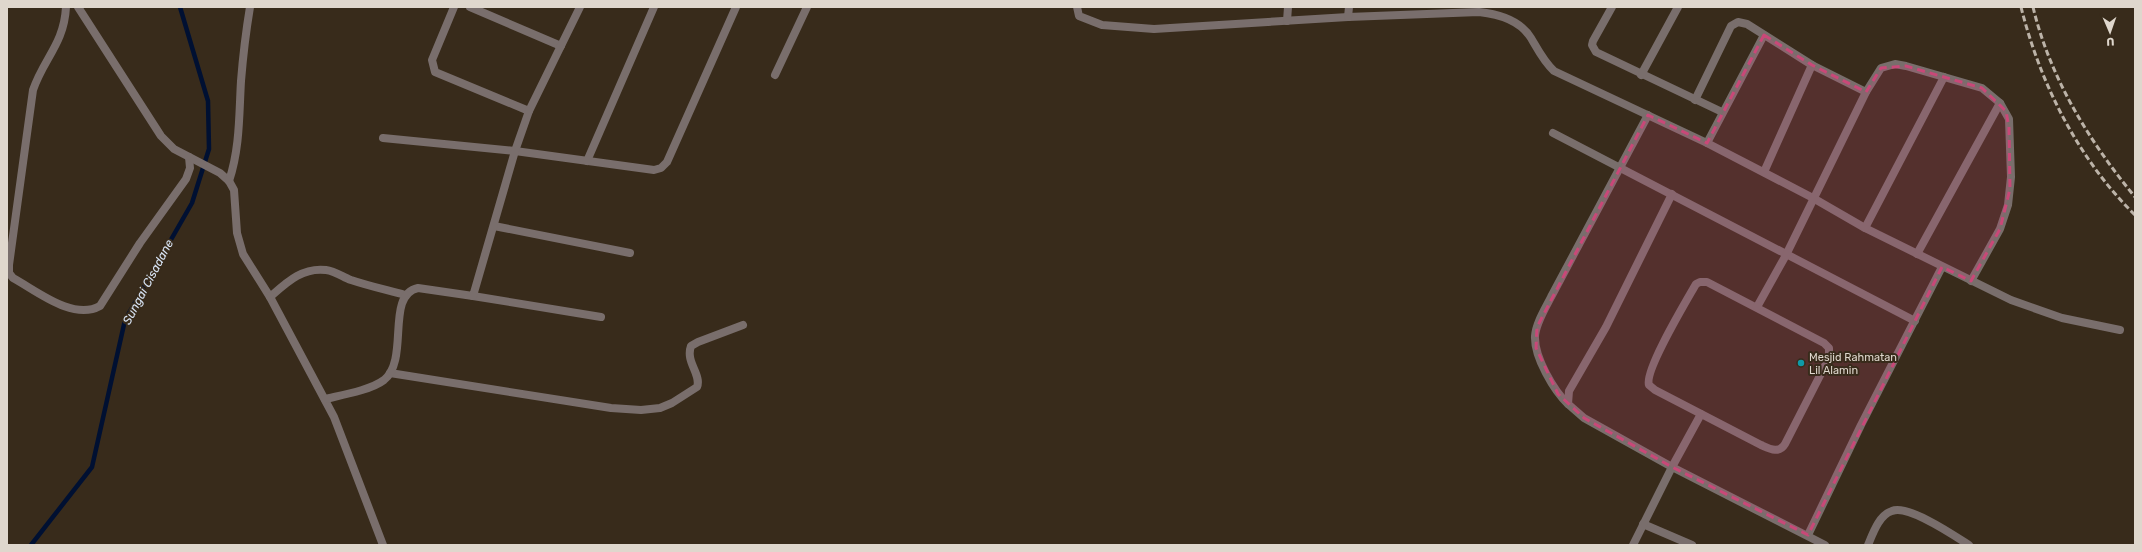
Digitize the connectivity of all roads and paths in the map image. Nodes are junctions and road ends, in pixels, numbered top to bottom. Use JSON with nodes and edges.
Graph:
{"nodes":[{"id":1,"x":66,"y":7,"type":"edge"},
{"id":2,"x":78,"y":7,"type":"edge"},
{"id":3,"x":250,"y":7,"type":"edge"},
{"id":4,"x":454,"y":7,"type":"edge"},
{"id":5,"x":470,"y":7,"type":"edge"},
{"id":6,"x":580,"y":7,"type":"edge"},
{"id":7,"x":654,"y":7,"type":"edge"},
{"id":8,"x":736,"y":7,"type":"edge"},
{"id":9,"x":807,"y":7,"type":"edge"},
{"id":10,"x":1077,"y":7,"type":"edge"},
{"id":11,"x":1288,"y":7,"type":"edge"},
{"id":12,"x":1349,"y":7,"type":"edge"},
{"id":13,"x":1612,"y":7,"type":"edge"},
{"id":14,"x":1678,"y":7,"type":"edge"},
{"id":15,"x":1419,"y":11,"type":"edge"},
{"id":16,"x":1348,"y":17,"type":"junction"},
{"id":17,"x":1287,"y":21,"type":"junction"},
{"id":18,"x":1764,"y":35,"type":"junction"},
{"id":19,"x":561,"y":46,"type":"junction"},
{"id":20,"x":1812,"y":65,"type":"junction"},
{"id":21,"x":775,"y":75,"type":"dead end"},
{"id":22,"x":1640,"y":75,"type":"junction"},
{"id":23,"x":1944,"y":76,"type":"junction"},
{"id":24,"x":1866,"y":92,"type":"junction"},
{"id":25,"x":1695,"y":100,"type":"junction"},
{"id":26,"x":2000,"y":103,"type":"junction"},
{"id":27,"x":529,"y":111,"type":"junction"},
{"id":28,"x":1722,"y":112,"type":"junction"},
{"id":29,"x":1648,"y":115,"type":"junction"},
{"id":30,"x":1553,"y":133,"type":"dead end"},
{"id":31,"x":383,"y":138,"type":"dead end"},
{"id":32,"x":1708,"y":143,"type":"junction"},
{"id":33,"x":515,"y":152,"type":"junction"},
{"id":34,"x":191,"y":158,"type":"junction"},
{"id":35,"x":588,"y":161,"type":"junction"},
{"id":36,"x":1619,"y":168,"type":"junction"},
{"id":37,"x":1764,"y":172,"type":"junction"},
{"id":38,"x":229,"y":181,"type":"junction"},
{"id":39,"x":1672,"y":194,"type":"junction"},
{"id":40,"x":1812,"y":198,"type":"junction"},
{"id":41,"x":494,"y":226,"type":"junction"},
{"id":42,"x":1865,"y":228,"type":"junction"},
{"id":43,"x":630,"y":253,"type":"dead end"},
{"id":44,"x":1917,"y":254,"type":"junction"},
{"id":45,"x":1786,"y":255,"type":"junction"},
{"id":46,"x":1942,"y":267,"type":"junction"},
{"id":47,"x":1971,"y":281,"type":"junction"},
{"id":48,"x":405,"y":295,"type":"junction"},
{"id":49,"x":473,"y":296,"type":"junction"},
{"id":50,"x":270,"y":297,"type":"junction"},
{"id":51,"x":1757,"y":307,"type":"junction"},
{"id":52,"x":601,"y":317,"type":"dead end"},
{"id":53,"x":1915,"y":321,"type":"junction"},
{"id":54,"x":743,"y":324,"type":"dead end"},
{"id":55,"x":2120,"y":330,"type":"dead end"},
{"id":56,"x":390,"y":373,"type":"junction"},
{"id":57,"x":325,"y":399,"type":"junction"},
{"id":58,"x":1568,"y":404,"type":"junction"},
{"id":59,"x":1701,"y":414,"type":"junction"},
{"id":60,"x":1672,"y":467,"type":"junction"},
{"id":61,"x":1643,"y":524,"type":"junction"},
{"id":62,"x":1808,"y":535,"type":"junction"},
{"id":63,"x":383,"y":545,"type":"edge"},
{"id":64,"x":1633,"y":545,"type":"edge"},
{"id":65,"x":1692,"y":545,"type":"edge"},
{"id":66,"x":1826,"y":545,"type":"edge"},
{"id":67,"x":1868,"y":545,"type":"edge"},
{"id":68,"x":1969,"y":545,"type":"edge"}],
"edges":[{"from":1,"to":34,"type":"street"},
{"from":2,"to":34,"type":"street"},
{"from":3,"to":38,"type":"street"},
{"from":4,"to":27,"type":"street"},
{"from":5,"to":19,"type":"street"},
{"from":6,"to":19,"type":"street"},
{"from":7,"to":35,"type":"street"},
{"from":8,"to":35,"type":"street"},
{"from":9,"to":21,"type":"street"},
{"from":10,"to":17,"type":"street"},
{"from":11,"to":17,"type":"street"},
{"from":12,"to":16,"type":"street"},
{"from":13,"to":22,"type":"street"},
{"from":14,"to":22,"type":"street"},
{"from":15,"to":16,"type":"street"},
{"from":15,"to":29,"type":"street"},
{"from":16,"to":17,"type":"street"},
{"from":18,"to":20,"type":"street"},
{"from":18,"to":25,"type":"street"},
{"from":18,"to":28,"type":"street"},
{"from":19,"to":27,"type":"street"},
{"from":20,"to":24,"type":"street"},
{"from":20,"to":37,"type":"street"},
{"from":22,"to":25,"type":"street"},
{"from":23,"to":24,"type":"street"},
{"from":23,"to":26,"type":"street"},
{"from":23,"to":42,"type":"street"},
{"from":24,"to":40,"type":"street"},
{"from":25,"to":28,"type":"street"},
{"from":26,"to":44,"type":"street"},
{"from":26,"to":47,"type":"street"},
{"from":27,"to":33,"type":"street"},
{"from":28,"to":32,"type":"street"},
{"from":29,"to":32,"type":"street"},
{"from":29,"to":36,"type":"street"},
{"from":30,"to":36,"type":"street"},
{"from":31,"to":33,"type":"street"},
{"from":32,"to":37,"type":"street"},
{"from":33,"to":35,"type":"street"},
{"from":33,"to":41,"type":"street"},
{"from":34,"to":38,"type":"street"},
{"from":36,"to":39,"type":"street"},
{"from":36,"to":58,"type":"street"},
{"from":37,"to":40,"type":"street"},
{"from":38,"to":50,"type":"street"},
{"from":39,"to":45,"type":"street"},
{"from":39,"to":58,"type":"street"},
{"from":40,"to":42,"type":"street"},
{"from":40,"to":45,"type":"street"},
{"from":41,"to":43,"type":"street"},
{"from":41,"to":49,"type":"street"},
{"from":42,"to":44,"type":"street"},
{"from":44,"to":46,"type":"street"},
{"from":45,"to":51,"type":"street"},
{"from":45,"to":53,"type":"street"},
{"from":46,"to":47,"type":"street"},
{"from":46,"to":53,"type":"street"},
{"from":47,"to":55,"type":"street"},
{"from":48,"to":49,"type":"street"},
{"from":48,"to":50,"type":"street"},
{"from":48,"to":56,"type":"street"},
{"from":49,"to":52,"type":"street"},
{"from":50,"to":57,"type":"street"},
{"from":51,"to":59,"type":"street"},
{"from":51,"to":59,"type":"street"},
{"from":53,"to":62,"type":"street"},
{"from":54,"to":56,"type":"street"},
{"from":56,"to":57,"type":"street"},
{"from":57,"to":63,"type":"street"},
{"from":58,"to":60,"type":"street"},
{"from":59,"to":60,"type":"street"},
{"from":60,"to":61,"type":"street"},
{"from":60,"to":62,"type":"street"},
{"from":61,"to":64,"type":"street"},
{"from":61,"to":65,"type":"street"},
{"from":62,"to":66,"type":"street"},
{"from":67,"to":68,"type":"street"}]}
